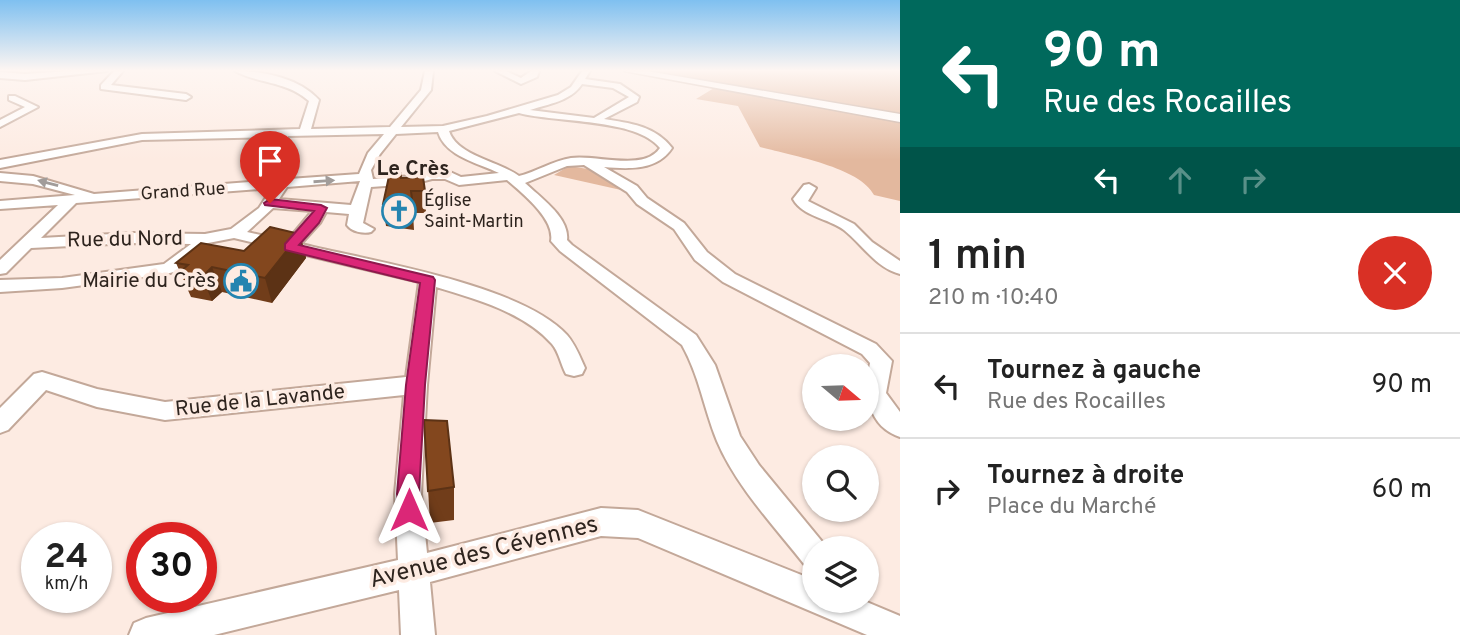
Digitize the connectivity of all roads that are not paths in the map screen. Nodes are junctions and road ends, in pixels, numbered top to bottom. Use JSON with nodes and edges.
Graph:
{"nodes":[{"id":1,"x":18,"y":101,"type":"edge"},
{"id":2,"x":314,"y":101,"type":"edge"},
{"id":3,"x":418,"y":101,"type":"edge"},
{"id":4,"x":548,"y":101,"type":"edge"},
{"id":5,"x":633,"y":101,"type":"edge"},
{"id":6,"x":800,"y":101,"type":"edge"},
{"id":7,"x":519,"y":110,"type":"junction"},
{"id":8,"x":900,"y":118,"type":"edge"},
{"id":9,"x":596,"y":122,"type":"junction"},
{"id":10,"x":0,"y":124,"type":"edge"},
{"id":11,"x":443,"y":129,"type":"junction"},
{"id":12,"x":282,"y":133,"type":"junction"},
{"id":13,"x":304,"y":133,"type":"junction"},
{"id":14,"x":392,"y":133,"type":"junction"},
{"id":15,"x":466,"y":154,"type":"junction"},
{"id":16,"x":586,"y":161,"type":"junction"},
{"id":17,"x":0,"y":164,"type":"edge"},
{"id":18,"x":0,"y":177,"type":"edge"},
{"id":19,"x":426,"y":177,"type":"junction"},
{"id":20,"x":513,"y":179,"type":"junction"},
{"id":21,"x":366,"y":180,"type":"junction"},
{"id":22,"x":282,"y":184,"type":"junction"},
{"id":23,"x":809,"y":188,"type":"dead end"},
{"id":24,"x":88,"y":199,"type":"junction"},
{"id":25,"x":71,"y":200,"type":"junction"},
{"id":26,"x":270,"y":203,"type":"junction"},
{"id":27,"x":0,"y":205,"type":"edge"},
{"id":28,"x":321,"y":208,"type":"junction"},
{"id":29,"x":357,"y":210,"type":"junction"},
{"id":30,"x":366,"y":229,"type":"dead end"},
{"id":31,"x":221,"y":235,"type":"junction"},
{"id":32,"x":29,"y":243,"type":"junction"},
{"id":33,"x":290,"y":247,"type":"junction"},
{"id":34,"x":0,"y":269,"type":"edge"},
{"id":35,"x":900,"y":269,"type":"edge"},
{"id":36,"x":428,"y":280,"type":"junction"},
{"id":37,"x":0,"y":286,"type":"edge"},
{"id":38,"x":574,"y":369,"type":"dead end"},
{"id":39,"x":416,"y":385,"type":"junction"},
{"id":40,"x":0,"y":423,"type":"edge"},
{"id":41,"x":900,"y":427,"type":"edge"},
{"id":42,"x":802,"y":539,"type":"edge"},
{"id":43,"x":414,"y":570,"type":"junction"},
{"id":44,"x":802,"y":590,"type":"edge"},
{"id":45,"x":855,"y":613,"type":"edge"},
{"id":46,"x":900,"y":633,"type":"edge"},
{"id":47,"x":146,"y":635,"type":"edge"},
{"id":48,"x":418,"y":635,"type":"edge"}],
"edges":[{"from":1,"to":10,"type":"street"},
{"from":2,"to":13,"type":"street"},
{"from":3,"to":14,"type":"street"},
{"from":4,"to":7,"type":"street"},
{"from":5,"to":9,"type":"street"},
{"from":6,"to":8,"type":"street"},
{"from":7,"to":9,"type":"street"},
{"from":7,"to":11,"type":"street"},
{"from":9,"to":16,"type":"street"},
{"from":11,"to":14,"type":"street"},
{"from":11,"to":15,"type":"street"},
{"from":12,"to":13,"type":"street"},
{"from":12,"to":17,"type":"street"},
{"from":12,"to":22,"type":"street"},
{"from":13,"to":14,"type":"street"},
{"from":14,"to":21,"type":"street"},
{"from":15,"to":19,"type":"street"},
{"from":15,"to":20,"type":"street"},
{"from":16,"to":20,"type":"street"},
{"from":16,"to":41,"type":"street"},
{"from":24,"to":18,"type":"street","one_way":true},
{"from":19,"to":20,"type":"street"},
{"from":19,"to":21,"type":"street","name":"Grand Rue"},
{"from":20,"to":42,"type":"street"},
{"from":22,"to":21,"type":"street","name":"Grand Rue","one_way":true},
{"from":21,"to":29,"type":"street"},
{"from":22,"to":24,"type":"street","name":"Grand Rue"},
{"from":22,"to":26,"type":"street"},
{"from":23,"to":35,"type":"street"},
{"from":24,"to":25,"type":"street","name":"Grand Rue"},
{"from":25,"to":27,"type":"street","name":"Grand Rue"},
{"from":25,"to":32,"type":"street"},
{"from":26,"to":28,"type":"street"},
{"from":26,"to":31,"type":"street"},
{"from":28,"to":29,"type":"street"},
{"from":28,"to":33,"type":"street"},
{"from":29,"to":30,"type":"street"},
{"from":31,"to":32,"type":"street","name":"Rue du Nord"},
{"from":31,"to":33,"type":"street","name":"Rue du Nord"},
{"from":31,"to":37,"type":"street"},
{"from":32,"to":34,"type":"street"},
{"from":33,"to":36,"type":"street","name":"Rue du Nord"},
{"from":36,"to":38,"type":"street","name":"Rue du Nord"},
{"from":36,"to":39,"type":"street"},
{"from":39,"to":40,"type":"street","name":"Rue de la Lavande"},
{"from":39,"to":43,"type":"street"},
{"from":43,"to":44,"type":"street","name":"Avenue des Cévennes"},
{"from":43,"to":47,"type":"street","name":"Avenue des Cévennes"},
{"from":43,"to":48,"type":"street"},
{"from":45,"to":46,"type":"street","name":"Avenue des Cévennes"}]}
